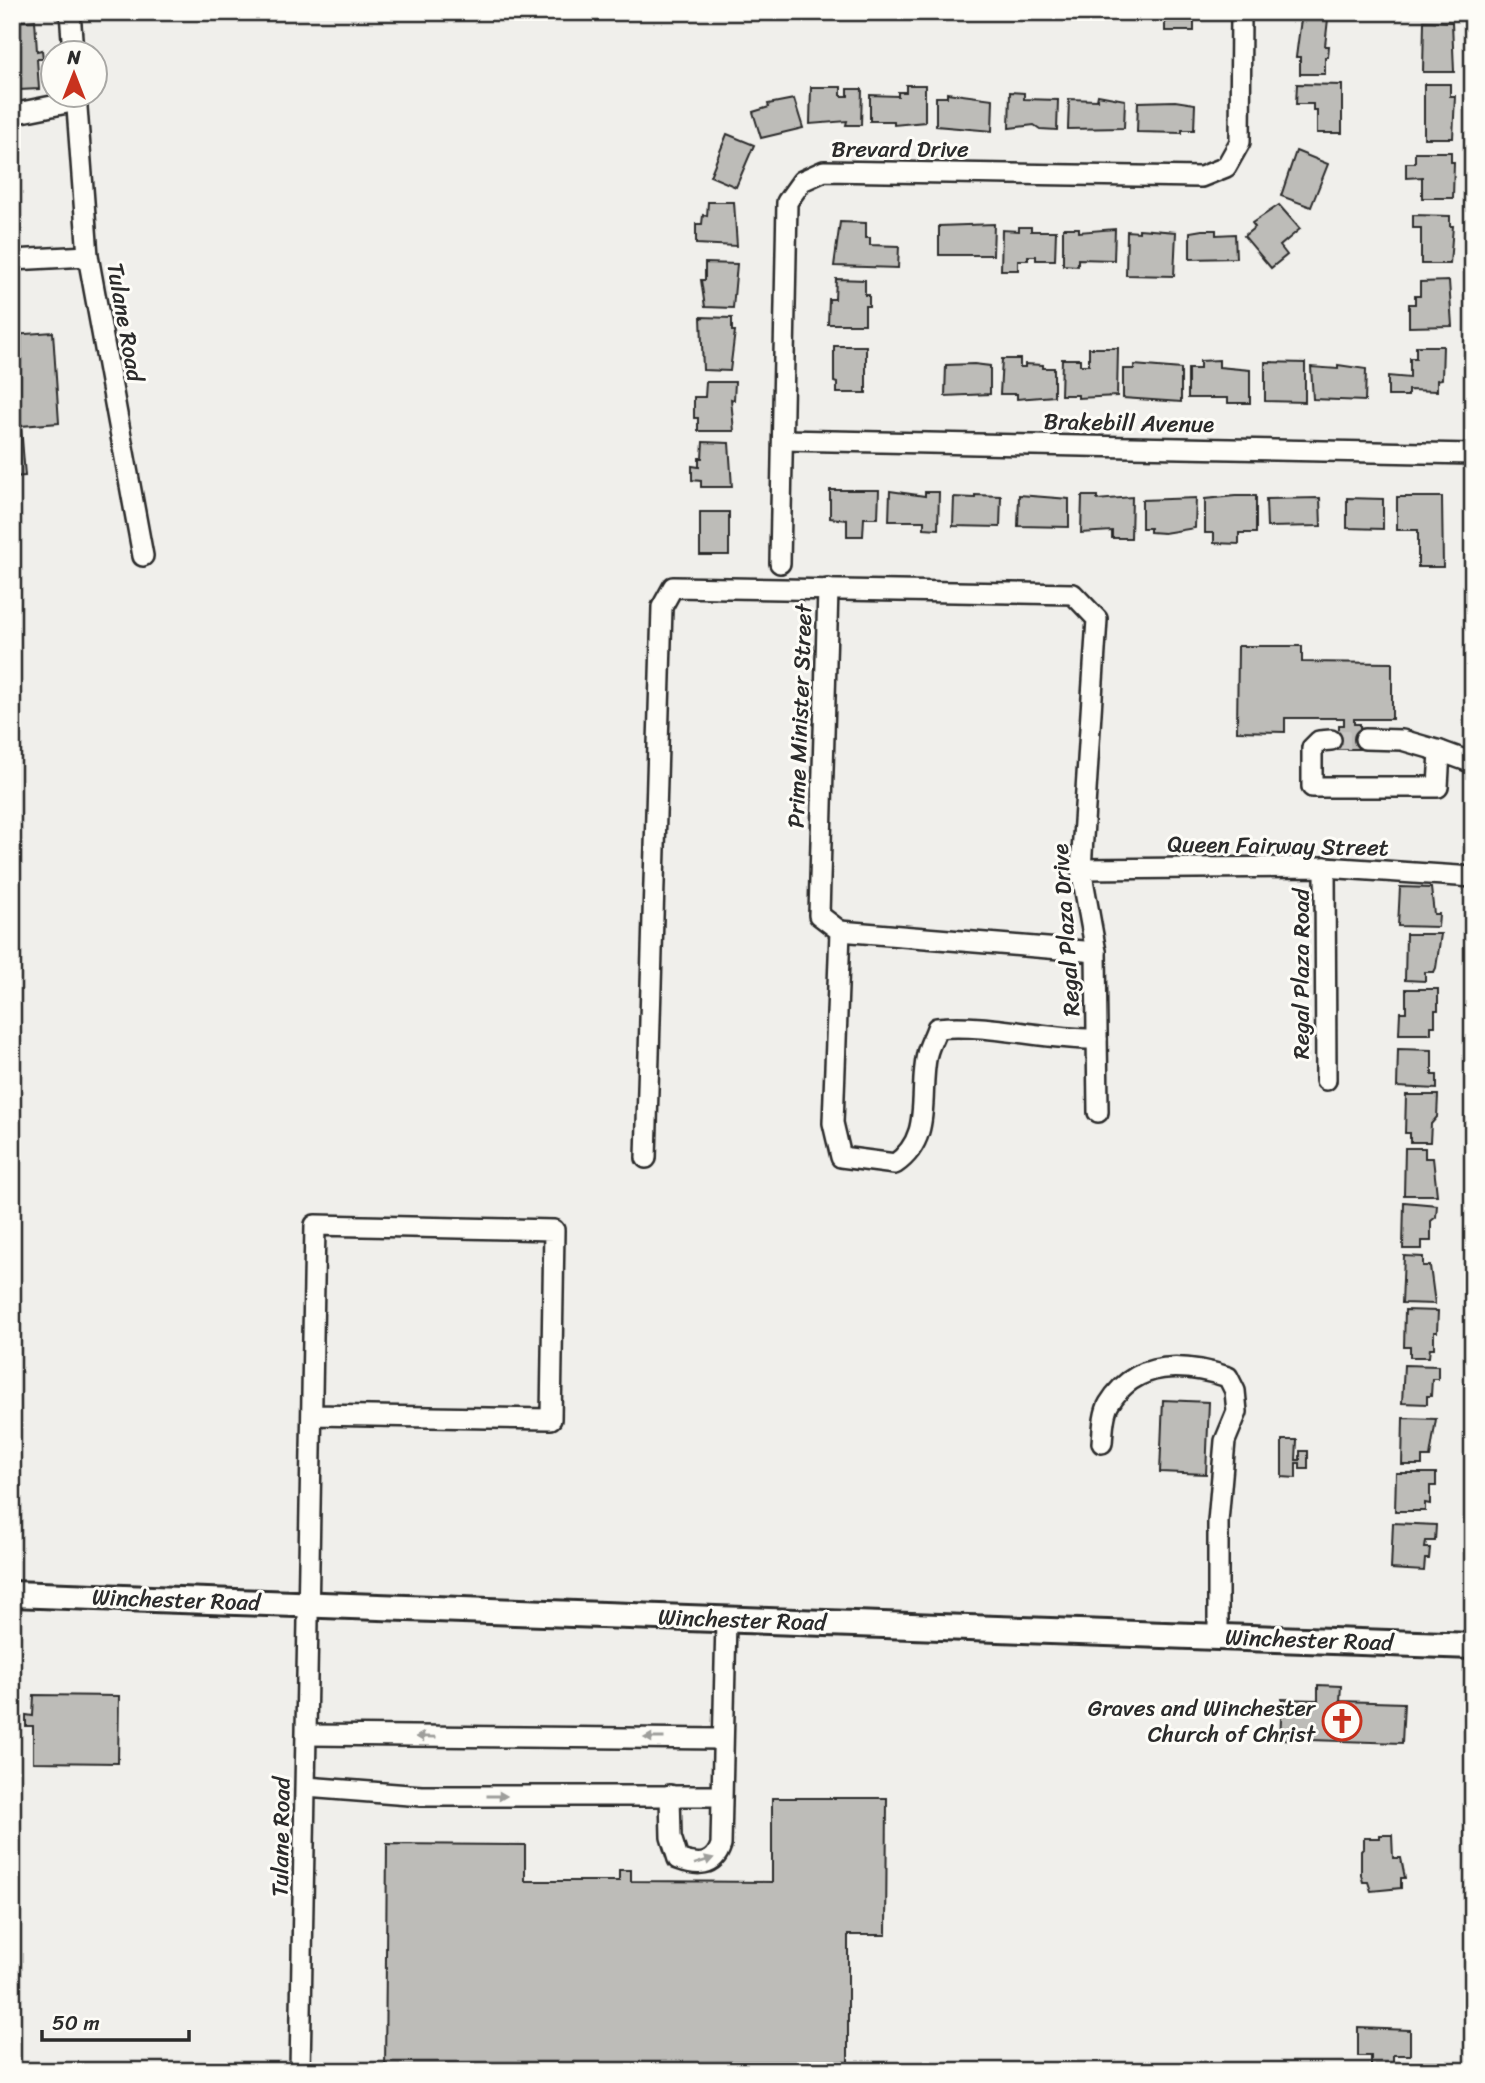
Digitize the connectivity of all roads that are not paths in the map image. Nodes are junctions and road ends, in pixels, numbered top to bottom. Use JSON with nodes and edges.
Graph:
{"nodes":[{"id":1,"x":70,"y":12,"type":"edge"},
{"id":2,"x":1241,"y":12,"type":"edge"},
{"id":3,"x":72,"y":38,"type":"edge"},
{"id":4,"x":38,"y":108,"type":"edge"},
{"id":5,"x":78,"y":108,"type":"edge"},
{"id":6,"x":12,"y":114,"type":"edge"},
{"id":7,"x":88,"y":256,"type":"junction"},
{"id":8,"x":12,"y":260,"type":"edge"},
{"id":9,"x":783,"y":440,"type":"junction"},
{"id":10,"x":1473,"y":454,"type":"edge"},
{"id":11,"x":143,"y":556,"type":"dead end"},
{"id":12,"x":780,"y":562,"type":"dead end"},
{"id":13,"x":828,"y":589,"type":"junction"},
{"id":14,"x":1365,"y":739,"type":"tunnel mouth"},
{"id":15,"x":1331,"y":740,"type":"dead end"},
{"id":16,"x":1440,"y":751,"type":"junction"},
{"id":17,"x":1473,"y":763,"type":"edge"},
{"id":18,"x":1325,"y":867,"type":"junction"},
{"id":19,"x":1081,"y":869,"type":"junction"},
{"id":20,"x":1473,"y":877,"type":"edge"},
{"id":21,"x":840,"y":931,"type":"junction"},
{"id":22,"x":1096,"y":952,"type":"junction"},
{"id":23,"x":1097,"y":1039,"type":"junction"},
{"id":24,"x":1326,"y":1080,"type":"dead end"},
{"id":25,"x":1098,"y":1112,"type":"dead end"},
{"id":26,"x":646,"y":1158,"type":"dead end"},
{"id":27,"x":313,"y":1415,"type":"junction"},
{"id":28,"x":1102,"y":1443,"type":"dead end"},
{"id":29,"x":12,"y":1594,"type":"edge"},
{"id":30,"x":311,"y":1605,"type":"junction"},
{"id":31,"x":726,"y":1620,"type":"junction"},
{"id":32,"x":1218,"y":1637,"type":"junction"},
{"id":33,"x":1473,"y":1646,"type":"edge"},
{"id":34,"x":308,"y":1735,"type":"junction"},
{"id":35,"x":722,"y":1739,"type":"junction"},
{"id":36,"x":306,"y":1787,"type":"junction"},
{"id":37,"x":670,"y":1796,"type":"junction"},
{"id":38,"x":720,"y":1796,"type":"junction"},
{"id":39,"x":300,"y":2071,"type":"edge"}],
"edges":[{"from":1,"to":3,"type":"street"},
{"from":2,"to":9,"type":"street","name":"Brevard Drive"},
{"from":4,"to":6,"type":"street"},
{"from":5,"to":7,"type":"street","name":"Tulane Road"},
{"from":7,"to":8,"type":"street"},
{"from":7,"to":11,"type":"street","name":"Tulane Road"},
{"from":9,"to":10,"type":"street","name":"Brakebill Avenue"},
{"from":9,"to":12,"type":"street","name":"Brevard Drive"},
{"from":13,"to":19,"type":"street","name":"Regal Plaza Drive"},
{"from":13,"to":21,"type":"street","name":"Prime Minister Street"},
{"from":13,"to":26,"type":"street","name":"Prime Minister Street"},
{"from":14,"to":16,"type":"street"},
{"from":15,"to":16,"type":"street"},
{"from":16,"to":17,"type":"street"},
{"from":18,"to":19,"type":"street","name":"Queen Fairway Street"},
{"from":18,"to":20,"type":"street","name":"Queen Fairway Street"},
{"from":18,"to":24,"type":"street","name":"Regal Plaza Road"},
{"from":19,"to":22,"type":"street","name":"Regal Plaza Drive"},
{"from":21,"to":22,"type":"street"},
{"from":21,"to":23,"type":"street"},
{"from":22,"to":23,"type":"street","name":"Regal Plaza Drive"},
{"from":23,"to":25,"type":"street","name":"Regal Plaza Drive"},
{"from":27,"to":27,"type":"street","name":"Tulane Road"},
{"from":27,"to":30,"type":"street","name":"Tulane Road"},
{"from":28,"to":32,"type":"street"},
{"from":29,"to":30,"type":"main road","name":"Winchester Road"},
{"from":30,"to":31,"type":"main road","name":"Winchester Road"},
{"from":30,"to":34,"type":"street","name":"Tulane Road"},
{"from":31,"to":32,"type":"main road","name":"Winchester Road"},
{"from":31,"to":35,"type":"street"},
{"from":32,"to":33,"type":"main road","name":"Winchester Road"},
{"from":35,"to":34,"type":"street","one_way":true},
{"from":34,"to":36,"type":"street","name":"Tulane Road"},
{"from":35,"to":38,"type":"street"},
{"from":36,"to":37,"type":"street","one_way":true},
{"from":36,"to":39,"type":"street","name":"Tulane Road"},
{"from":37,"to":38,"type":"street"},
{"from":37,"to":38,"type":"street","one_way":true}]}
